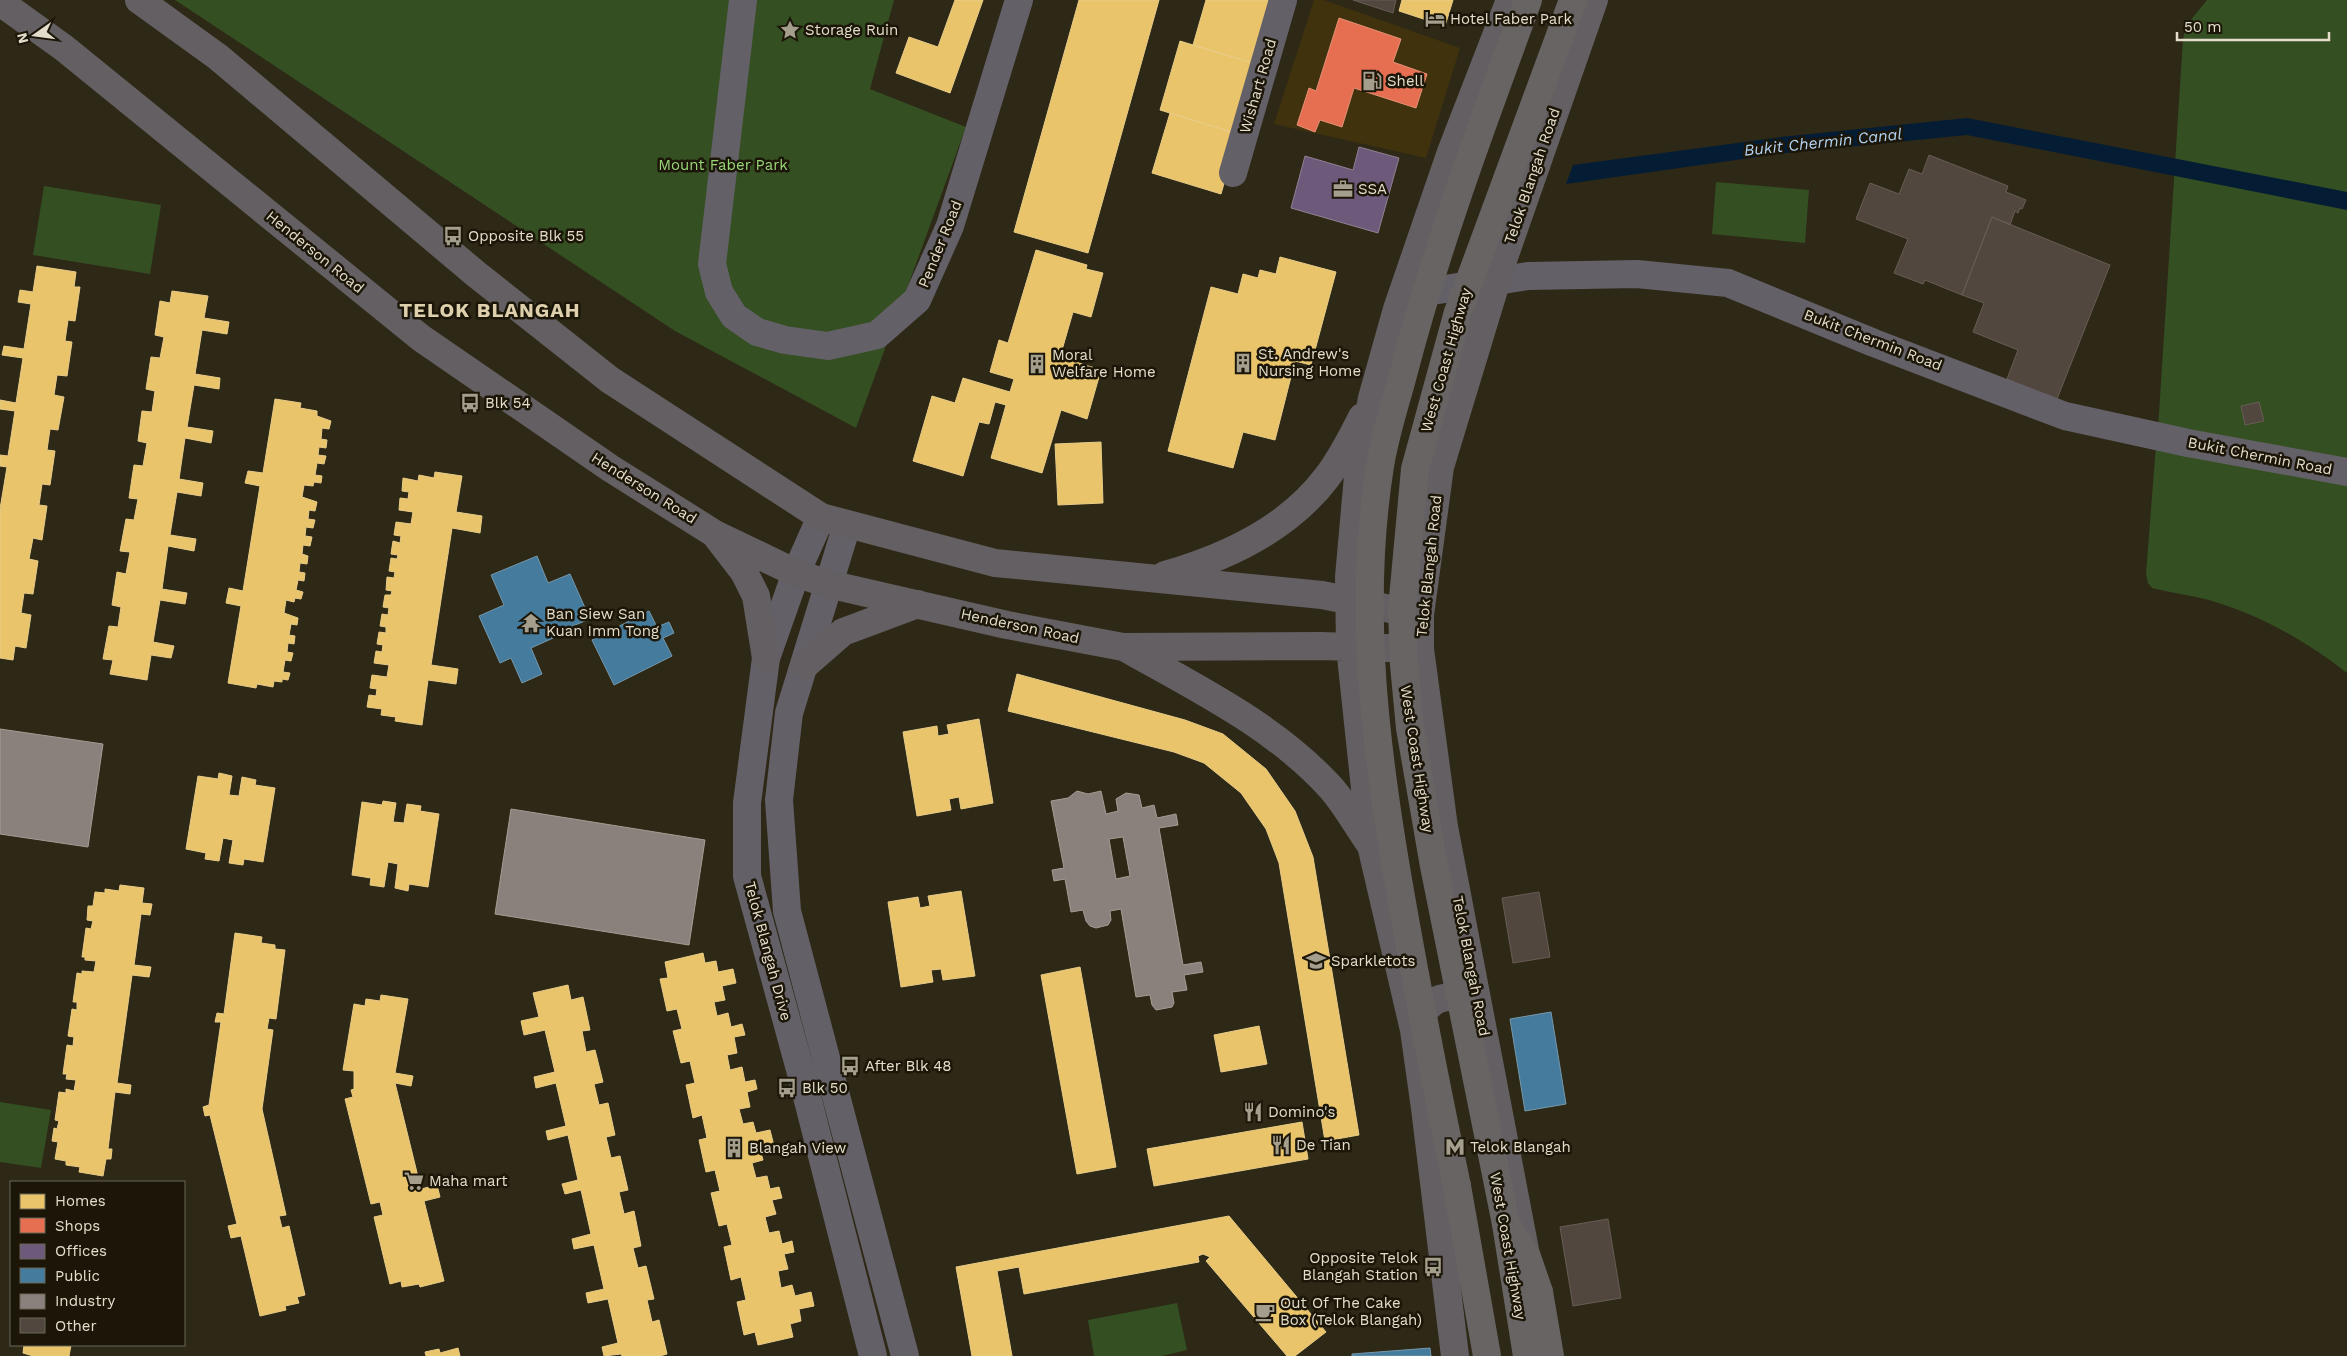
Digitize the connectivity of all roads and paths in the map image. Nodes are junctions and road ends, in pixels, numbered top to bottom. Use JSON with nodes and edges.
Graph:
{"nodes":[{"id":1,"x":139,"y":0,"type":"edge"},
{"id":2,"x":743,"y":0,"type":"edge"},
{"id":3,"x":1019,"y":0,"type":"edge"},
{"id":4,"x":1283,"y":0,"type":"edge"},
{"id":5,"x":1510,"y":0,"type":"edge"},
{"id":6,"x":1528,"y":0,"type":"edge"},
{"id":7,"x":1573,"y":0,"type":"edge"},
{"id":8,"x":1594,"y":0,"type":"edge"},
{"id":9,"x":0,"y":2,"type":"edge"},
{"id":10,"x":1232,"y":173,"type":"dead end"},
{"id":11,"x":1497,"y":280,"type":"junction"},
{"id":12,"x":1397,"y":309,"type":"junction"},
{"id":13,"x":1372,"y":398,"type":"junction"},
{"id":14,"x":2347,"y":472,"type":"edge"},
{"id":15,"x":821,"y":517,"type":"junction"},
{"id":16,"x":848,"y":525,"type":"junction"},
{"id":17,"x":715,"y":534,"type":"junction"},
{"id":18,"x":796,"y":573,"type":"junction"},
{"id":19,"x":1155,"y":578,"type":"junction"},
{"id":20,"x":828,"y":584,"type":"junction"},
{"id":21,"x":1349,"y":601,"type":"junction"},
{"id":22,"x":918,"y":604,"type":"junction"},
{"id":23,"x":1420,"y":616,"type":"junction"},
{"id":24,"x":1123,"y":646,"type":"junction"},
{"id":25,"x":1350,"y":647,"type":"junction"},
{"id":26,"x":1420,"y":649,"type":"junction"},
{"id":27,"x":766,"y":658,"type":"junction"},
{"id":28,"x":804,"y":666,"type":"junction"},
{"id":29,"x":1371,"y":845,"type":"junction"},
{"id":30,"x":1477,"y":1002,"type":"junction"},
{"id":31,"x":1414,"y":1030,"type":"junction"},
{"id":32,"x":1506,"y":1224,"type":"junction"},
{"id":33,"x":873,"y":1356,"type":"edge"},
{"id":34,"x":905,"y":1356,"type":"edge"},
{"id":35,"x":1455,"y":1356,"type":"edge"},
{"id":36,"x":1487,"y":1356,"type":"edge"},
{"id":37,"x":1527,"y":1356,"type":"edge"},
{"id":38,"x":1542,"y":1356,"type":"edge"},
{"id":39,"x":1550,"y":1356,"type":"edge"}],
"edges":[{"from":1,"to":15,"type":"main road"},
{"from":2,"to":3,"type":"street","name":"Pender Road"},
{"from":4,"to":10,"type":"street","name":"Wishart Road"},
{"from":5,"to":12,"type":"main road"},
{"from":6,"to":36,"type":"highway","bridge":true},
{"from":7,"to":32,"type":"highway","name":"West Coast Highway","bridge":true},
{"from":8,"to":11,"type":"main road","name":"Telok Blangah Road"},
{"from":9,"to":17,"type":"main road","name":"Henderson Road"},
{"from":11,"to":12,"type":"street","name":"Bukit Chermin Road"},
{"from":11,"to":14,"type":"street","name":"Bukit Chermin Road"},
{"from":11,"to":23,"type":"main road","name":"Telok Blangah Road"},
{"from":12,"to":13,"type":"main road"},
{"from":13,"to":19,"type":"main road"},
{"from":13,"to":21,"type":"main road"},
{"from":15,"to":16,"type":"main road"},
{"from":15,"to":18,"type":"street","name":"Telok Blangah Drive"},
{"from":16,"to":19,"type":"main road"},
{"from":16,"to":20,"type":"street","name":"Telok Blangah Drive"},
{"from":17,"to":18,"type":"main road","name":"Henderson Road"},
{"from":17,"to":27,"type":"main road"},
{"from":18,"to":20,"type":"main road","name":"Henderson Road"},
{"from":18,"to":27,"type":"street","name":"Telok Blangah Drive"},
{"from":19,"to":21,"type":"main road"},
{"from":20,"to":22,"type":"main road","name":"Henderson Road"},
{"from":20,"to":28,"type":"street","name":"Telok Blangah Drive"},
{"from":21,"to":23,"type":"main road"},
{"from":21,"to":25,"type":"main road"},
{"from":22,"to":24,"type":"main road","name":"Henderson Road"},
{"from":22,"to":28,"type":"main road"},
{"from":23,"to":26,"type":"main road","name":"Telok Blangah Road"},
{"from":24,"to":25,"type":"main road","name":"Henderson Road"},
{"from":24,"to":29,"type":"main road"},
{"from":25,"to":26,"type":"main road","name":"Henderson Road"},
{"from":25,"to":29,"type":"main road"},
{"from":26,"to":30,"type":"main road","name":"Telok Blangah Road"},
{"from":27,"to":33,"type":"street","name":"Telok Blangah Drive"},
{"from":28,"to":34,"type":"street","name":"Telok Blangah Drive"},
{"from":29,"to":31,"type":"main road"},
{"from":30,"to":31,"type":"main road"},
{"from":30,"to":38,"type":"main road","name":"Telok Blangah Road"},
{"from":31,"to":35,"type":"main road"},
{"from":32,"to":37,"type":"highway","name":"West Coast Highway"},
{"from":32,"to":39,"type":"highway","bridge":true}]}
